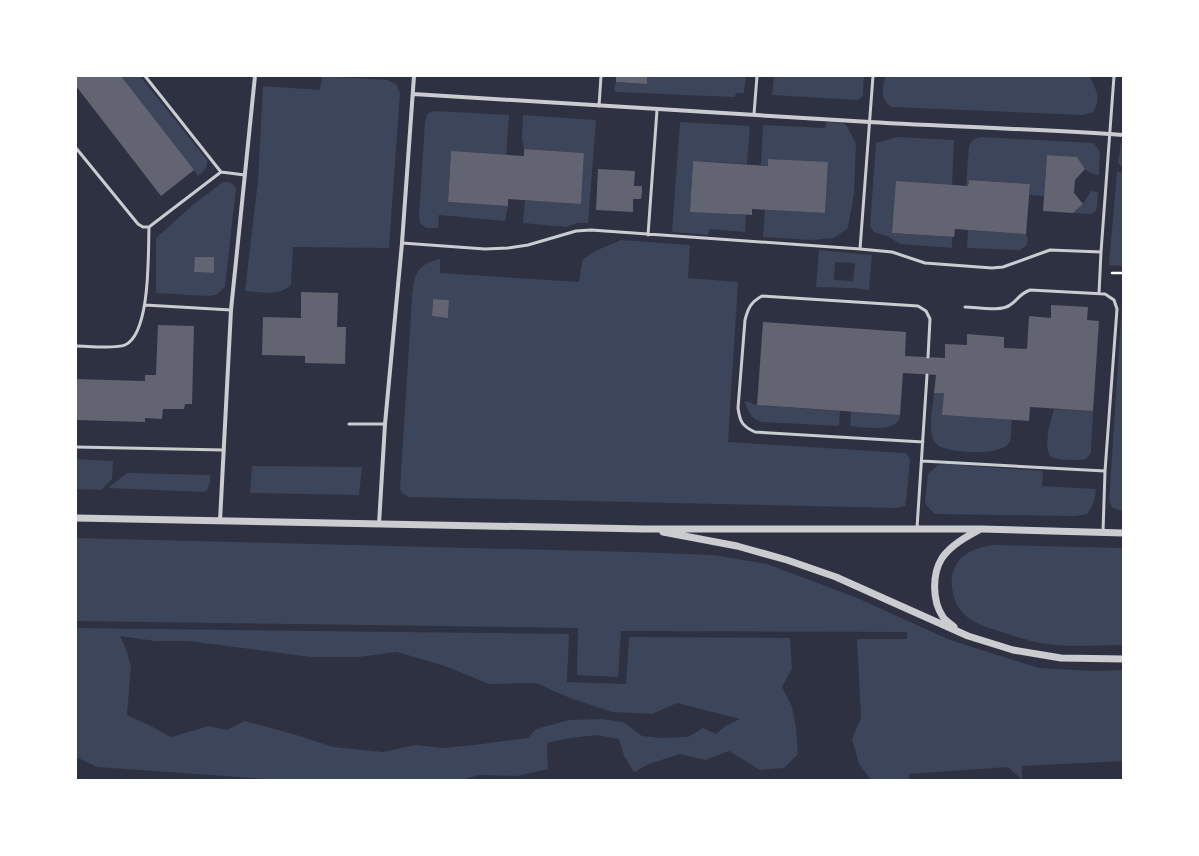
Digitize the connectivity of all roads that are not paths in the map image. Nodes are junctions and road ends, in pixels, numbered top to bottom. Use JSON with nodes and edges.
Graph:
{"nodes":[{"id":1,"x":144,"y":76,"type":"edge"},
{"id":2,"x":255,"y":76,"type":"edge"},
{"id":3,"x":414,"y":76,"type":"edge"},
{"id":4,"x":601,"y":76,"type":"edge"},
{"id":5,"x":757,"y":76,"type":"edge"},
{"id":6,"x":873,"y":76,"type":"edge"},
{"id":7,"x":1114,"y":76,"type":"edge"},
{"id":8,"x":413,"y":94,"type":"junction"},
{"id":9,"x":599,"y":106,"type":"junction"},
{"id":10,"x":657,"y":110,"type":"junction"},
{"id":11,"x":754,"y":114,"type":"junction"},
{"id":12,"x":870,"y":122,"type":"junction"},
{"id":13,"x":1109,"y":134,"type":"junction"},
{"id":14,"x":1123,"y":135,"type":"edge"},
{"id":15,"x":76,"y":148,"type":"edge"},
{"id":16,"x":221,"y":172,"type":"junction"},
{"id":17,"x":245,"y":175,"type":"junction"},
{"id":18,"x":149,"y":227,"type":"junction"},
{"id":19,"x":648,"y":235,"type":"junction"},
{"id":20,"x":402,"y":243,"type":"junction"},
{"id":21,"x":860,"y":248,"type":"junction"},
{"id":22,"x":1101,"y":252,"type":"junction"},
{"id":23,"x":1099,"y":293,"type":"junction"},
{"id":24,"x":145,"y":305,"type":"junction"},
{"id":25,"x":966,"y":306,"type":"dead end"},
{"id":26,"x":231,"y":310,"type":"junction"},
{"id":27,"x":76,"y":346,"type":"edge"},
{"id":28,"x":928,"y":357,"type":"dead end"},
{"id":29,"x":927,"y":374,"type":"dead end"},
{"id":30,"x":349,"y":424,"type":"dead end"},
{"id":31,"x":385,"y":424,"type":"junction"},
{"id":32,"x":923,"y":442,"type":"junction"},
{"id":33,"x":76,"y":447,"type":"edge"},
{"id":34,"x":225,"y":450,"type":"junction"},
{"id":35,"x":922,"y":461,"type":"junction"},
{"id":36,"x":1105,"y":471,"type":"junction"},
{"id":37,"x":76,"y":518,"type":"edge"},
{"id":38,"x":220,"y":521,"type":"junction"},
{"id":39,"x":379,"y":524,"type":"junction"},
{"id":40,"x":644,"y":529,"type":"junction"},
{"id":41,"x":982,"y":529,"type":"junction"},
{"id":42,"x":917,"y":530,"type":"junction"},
{"id":43,"x":1103,"y":532,"type":"junction"},
{"id":44,"x":1123,"y":532,"type":"edge"},
{"id":45,"x":968,"y":636,"type":"junction"},
{"id":46,"x":1123,"y":659,"type":"edge"}],
"edges":[{"from":1,"to":16,"type":"lane"},
{"from":2,"to":17,"type":"street"},
{"from":3,"to":8,"type":"street"},
{"from":4,"to":9,"type":"lane"},
{"from":5,"to":11,"type":"lane"},
{"from":6,"to":12,"type":"lane"},
{"from":7,"to":13,"type":"lane"},
{"from":8,"to":9,"type":"street"},
{"from":8,"to":20,"type":"street"},
{"from":9,"to":10,"type":"street"},
{"from":10,"to":11,"type":"street"},
{"from":10,"to":19,"type":"lane"},
{"from":11,"to":12,"type":"street"},
{"from":12,"to":13,"type":"street"},
{"from":12,"to":21,"type":"lane"},
{"from":13,"to":14,"type":"street"},
{"from":13,"to":22,"type":"lane"},
{"from":15,"to":18,"type":"lane"},
{"from":16,"to":17,"type":"lane"},
{"from":16,"to":18,"type":"lane"},
{"from":17,"to":26,"type":"street"},
{"from":18,"to":24,"type":"lane"},
{"from":19,"to":20,"type":"lane"},
{"from":19,"to":21,"type":"lane"},
{"from":20,"to":31,"type":"street"},
{"from":21,"to":22,"type":"lane"},
{"from":22,"to":23,"type":"lane"},
{"from":23,"to":25,"type":"lane"},
{"from":23,"to":36,"type":"lane"},
{"from":24,"to":26,"type":"lane"},
{"from":24,"to":27,"type":"lane"},
{"from":26,"to":34,"type":"street"},
{"from":28,"to":32,"type":"lane"},
{"from":29,"to":32,"type":"lane"},
{"from":30,"to":31,"type":"lane"},
{"from":31,"to":39,"type":"street"},
{"from":32,"to":35,"type":"lane"},
{"from":33,"to":34,"type":"lane"},
{"from":34,"to":38,"type":"street"},
{"from":35,"to":36,"type":"lane"},
{"from":35,"to":42,"type":"lane"},
{"from":36,"to":43,"type":"lane"},
{"from":37,"to":38,"type":"street"},
{"from":38,"to":39,"type":"street"},
{"from":39,"to":40,"type":"street"},
{"from":40,"to":42,"type":"street"},
{"from":40,"to":45,"type":"street"},
{"from":41,"to":42,"type":"street"},
{"from":41,"to":43,"type":"street"},
{"from":41,"to":45,"type":"street"},
{"from":43,"to":44,"type":"street"},
{"from":45,"to":46,"type":"street"}]}
